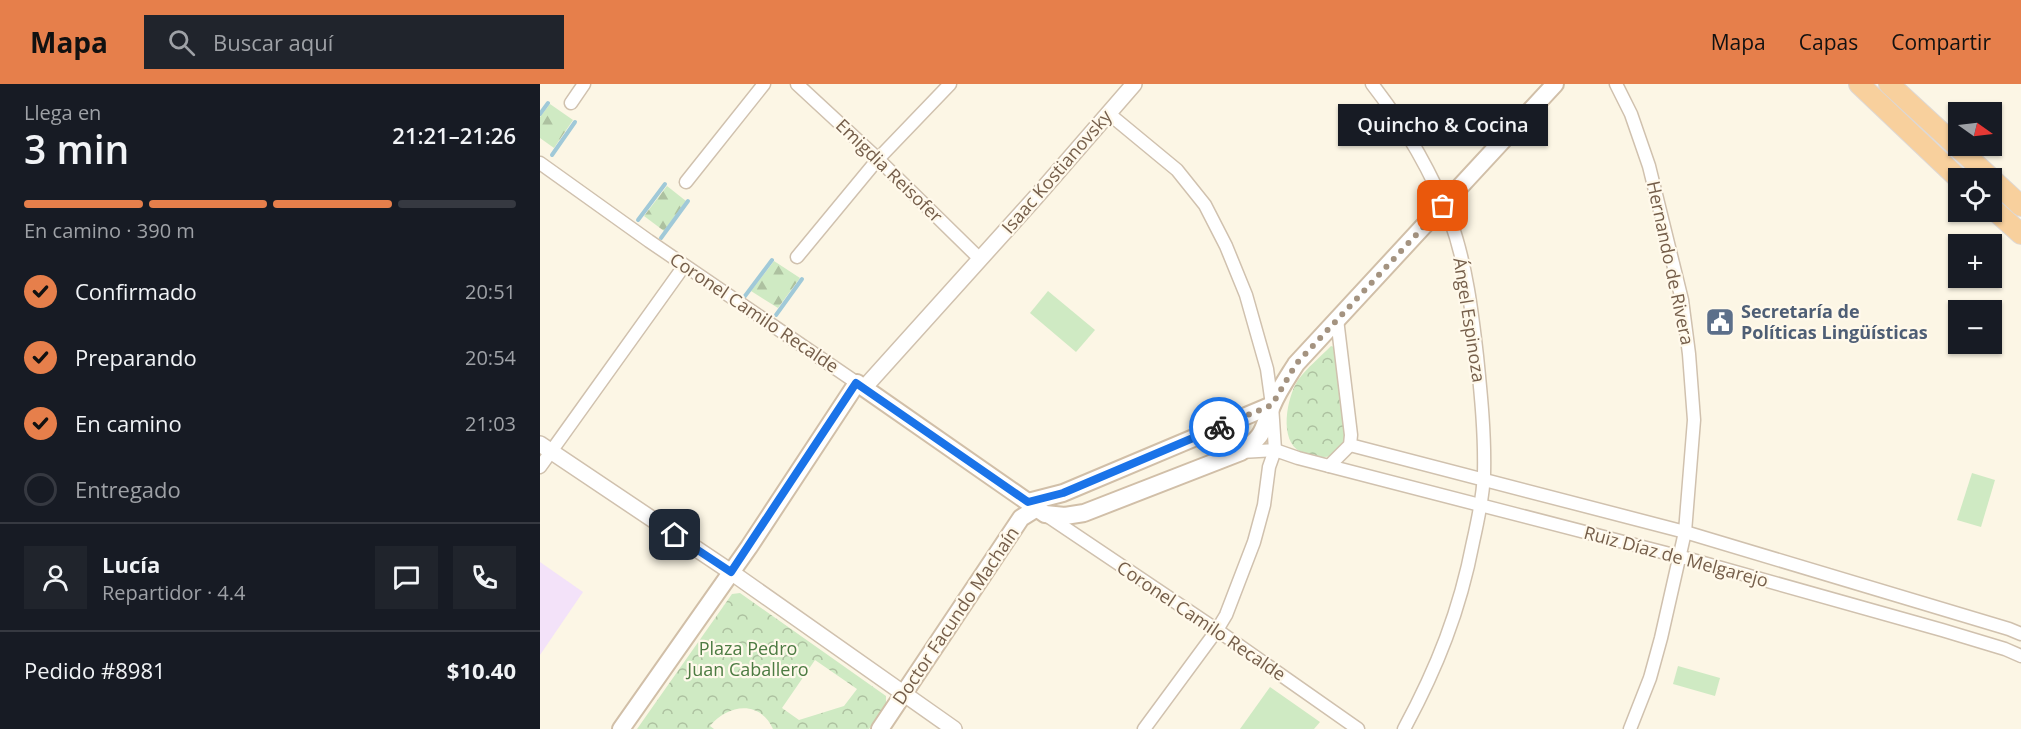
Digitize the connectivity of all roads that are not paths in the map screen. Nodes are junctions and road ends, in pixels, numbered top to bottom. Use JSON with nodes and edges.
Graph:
{"nodes":[{"id":1,"x":584,"y":84,"type":"edge"},
{"id":2,"x":764,"y":84,"type":"edge"},
{"id":3,"x":797,"y":84,"type":"edge"},
{"id":4,"x":950,"y":84,"type":"edge"},
{"id":5,"x":1134,"y":84,"type":"edge"},
{"id":6,"x":1372,"y":84,"type":"edge"},
{"id":7,"x":1555,"y":84,"type":"edge"},
{"id":8,"x":1616,"y":84,"type":"edge"},
{"id":9,"x":1859,"y":84,"type":"edge"},
{"id":10,"x":1890,"y":90,"type":"edge"},
{"id":11,"x":571,"y":103,"type":"dead end"},
{"id":12,"x":1108,"y":113,"type":"junction"},
{"id":13,"x":878,"y":159,"type":"junction"},
{"id":14,"x":540,"y":163,"type":"edge"},
{"id":15,"x":1950,"y":168,"type":"edge"},
{"id":16,"x":1979,"y":168,"type":"edge"},
{"id":17,"x":686,"y":182,"type":"dead end"},
{"id":18,"x":2002,"y":188,"type":"edge"},
{"id":19,"x":1443,"y":206,"type":"junction"},
{"id":20,"x":2021,"y":206,"type":"edge"},
{"id":21,"x":2002,"y":217,"type":"edge"},
{"id":22,"x":2021,"y":233,"type":"edge"},
{"id":23,"x":797,"y":257,"type":"dead end"},
{"id":24,"x":980,"y":259,"type":"junction"},
{"id":25,"x":684,"y":266,"type":"junction"},
{"id":26,"x":1337,"y":319,"type":"junction"},
{"id":27,"x":860,"y":386,"type":"junction"},
{"id":28,"x":1272,"y":405,"type":"junction"},
{"id":29,"x":1350,"y":445,"type":"junction"},
{"id":30,"x":545,"y":447,"type":"edge"},
{"id":31,"x":1275,"y":450,"type":"junction"},
{"id":32,"x":1241,"y":452,"type":"junction"},
{"id":33,"x":540,"y":466,"type":"edge"},
{"id":34,"x":1329,"y":466,"type":"junction"},
{"id":35,"x":1483,"y":480,"type":"junction"},
{"id":36,"x":1480,"y":506,"type":"junction"},
{"id":37,"x":1036,"y":508,"type":"junction"},
{"id":38,"x":1685,"y":532,"type":"junction"},
{"id":39,"x":1679,"y":557,"type":"junction"},
{"id":40,"x":731,"y":572,"type":"junction"},
{"id":41,"x":1947,"y":611,"type":"junction"},
{"id":42,"x":1217,"y":630,"type":"junction"},
{"id":43,"x":1942,"y":630,"type":"junction"},
{"id":44,"x":2021,"y":634,"type":"edge"},
{"id":45,"x":2021,"y":656,"type":"edge"},
{"id":46,"x":904,"y":695,"type":"junction"},
{"id":47,"x":621,"y":729,"type":"edge"},
{"id":48,"x":880,"y":729,"type":"edge"},
{"id":49,"x":954,"y":729,"type":"edge"},
{"id":50,"x":1144,"y":729,"type":"edge"},
{"id":51,"x":1358,"y":729,"type":"edge"},
{"id":52,"x":1404,"y":729,"type":"edge"},
{"id":53,"x":1630,"y":729,"type":"edge"}],
"edges":[{"from":1,"to":11,"type":"street"},
{"from":2,"to":17,"type":"street"},
{"from":3,"to":13,"type":"street","name":"Emigdia Reisofer"},
{"from":4,"to":13,"type":"street"},
{"from":5,"to":12,"type":"street","name":"Isaac Kostianovsky"},
{"from":6,"to":19,"type":"street","name":"Ángel Espinoza"},
{"from":7,"to":19,"type":"main road"},
{"from":8,"to":38,"type":"street","name":"Hernando de Rivera"},
{"from":9,"to":10,"type":"highway"},
{"from":10,"to":15,"type":"highway"},
{"from":10,"to":16,"type":"highway"},
{"from":12,"to":24,"type":"street","name":"Isaac Kostianovsky"},
{"from":12,"to":28,"type":"street"},
{"from":13,"to":23,"type":"street"},
{"from":13,"to":24,"type":"street","name":"Emigdia Reisofer"},
{"from":14,"to":25,"type":"street","name":"Coronel Camilo Recalde"},
{"from":18,"to":20,"type":"highway"},
{"from":19,"to":26,"type":"main road"},
{"from":19,"to":35,"type":"street","name":"Ángel Espinoza"},
{"from":21,"to":22,"type":"highway"},
{"from":24,"to":27,"type":"street","name":"Isaac Kostianovsky"},
{"from":25,"to":27,"type":"street","name":"Coronel Camilo Recalde"},
{"from":25,"to":30,"type":"street"},
{"from":26,"to":28,"type":"main road"},
{"from":26,"to":29,"type":"street"},
{"from":27,"to":37,"type":"main road","name":"Coronel Camilo Recalde"},
{"from":27,"to":40,"type":"main road"},
{"from":28,"to":31,"type":"street"},
{"from":28,"to":32,"type":"main road"},
{"from":28,"to":37,"type":"main road","name":"Doctor Facundo Machaín"},
{"from":29,"to":34,"type":"street"},
{"from":29,"to":35,"type":"street","name":"Ruiz Díaz de Melgarejo"},
{"from":30,"to":33,"type":"street"},
{"from":30,"to":40,"type":"street"},
{"from":31,"to":32,"type":"street","name":"Ruiz Díaz de Melgarejo"},
{"from":31,"to":34,"type":"street","name":"Ruiz Díaz de Melgarejo"},
{"from":31,"to":42,"type":"street"},
{"from":32,"to":37,"type":"main road"},
{"from":34,"to":36,"type":"street","name":"Ruiz Díaz de Melgarejo"},
{"from":35,"to":36,"type":"street","name":"Ángel Espinoza"},
{"from":35,"to":38,"type":"street","name":"Ruiz Díaz de Melgarejo"},
{"from":36,"to":39,"type":"street","name":"Ruiz Díaz de Melgarejo"},
{"from":36,"to":52,"type":"street","name":"Ángel Espinoza"},
{"from":37,"to":42,"type":"street","name":"Coronel Camilo Recalde"},
{"from":37,"to":46,"type":"main road","name":"Doctor Facundo Machaín"},
{"from":38,"to":39,"type":"street","name":"Hernando de Rivera"},
{"from":38,"to":41,"type":"street","name":"Ruiz Díaz de Melgarejo"},
{"from":39,"to":43,"type":"street","name":"Ruiz Díaz de Melgarejo"},
{"from":39,"to":53,"type":"street","name":"Hernando de Rivera"},
{"from":40,"to":46,"type":"street"},
{"from":40,"to":47,"type":"main road"},
{"from":41,"to":43,"type":"street"},
{"from":41,"to":44,"type":"street","name":"Ruiz Díaz de Melgarejo"},
{"from":42,"to":50,"type":"street"},
{"from":42,"to":51,"type":"street","name":"Coronel Camilo Recalde"},
{"from":43,"to":45,"type":"street","name":"Ruiz Díaz de Melgarejo"},
{"from":46,"to":48,"type":"main road","name":"Doctor Facundo Machaín"},
{"from":46,"to":49,"type":"street"}]}
